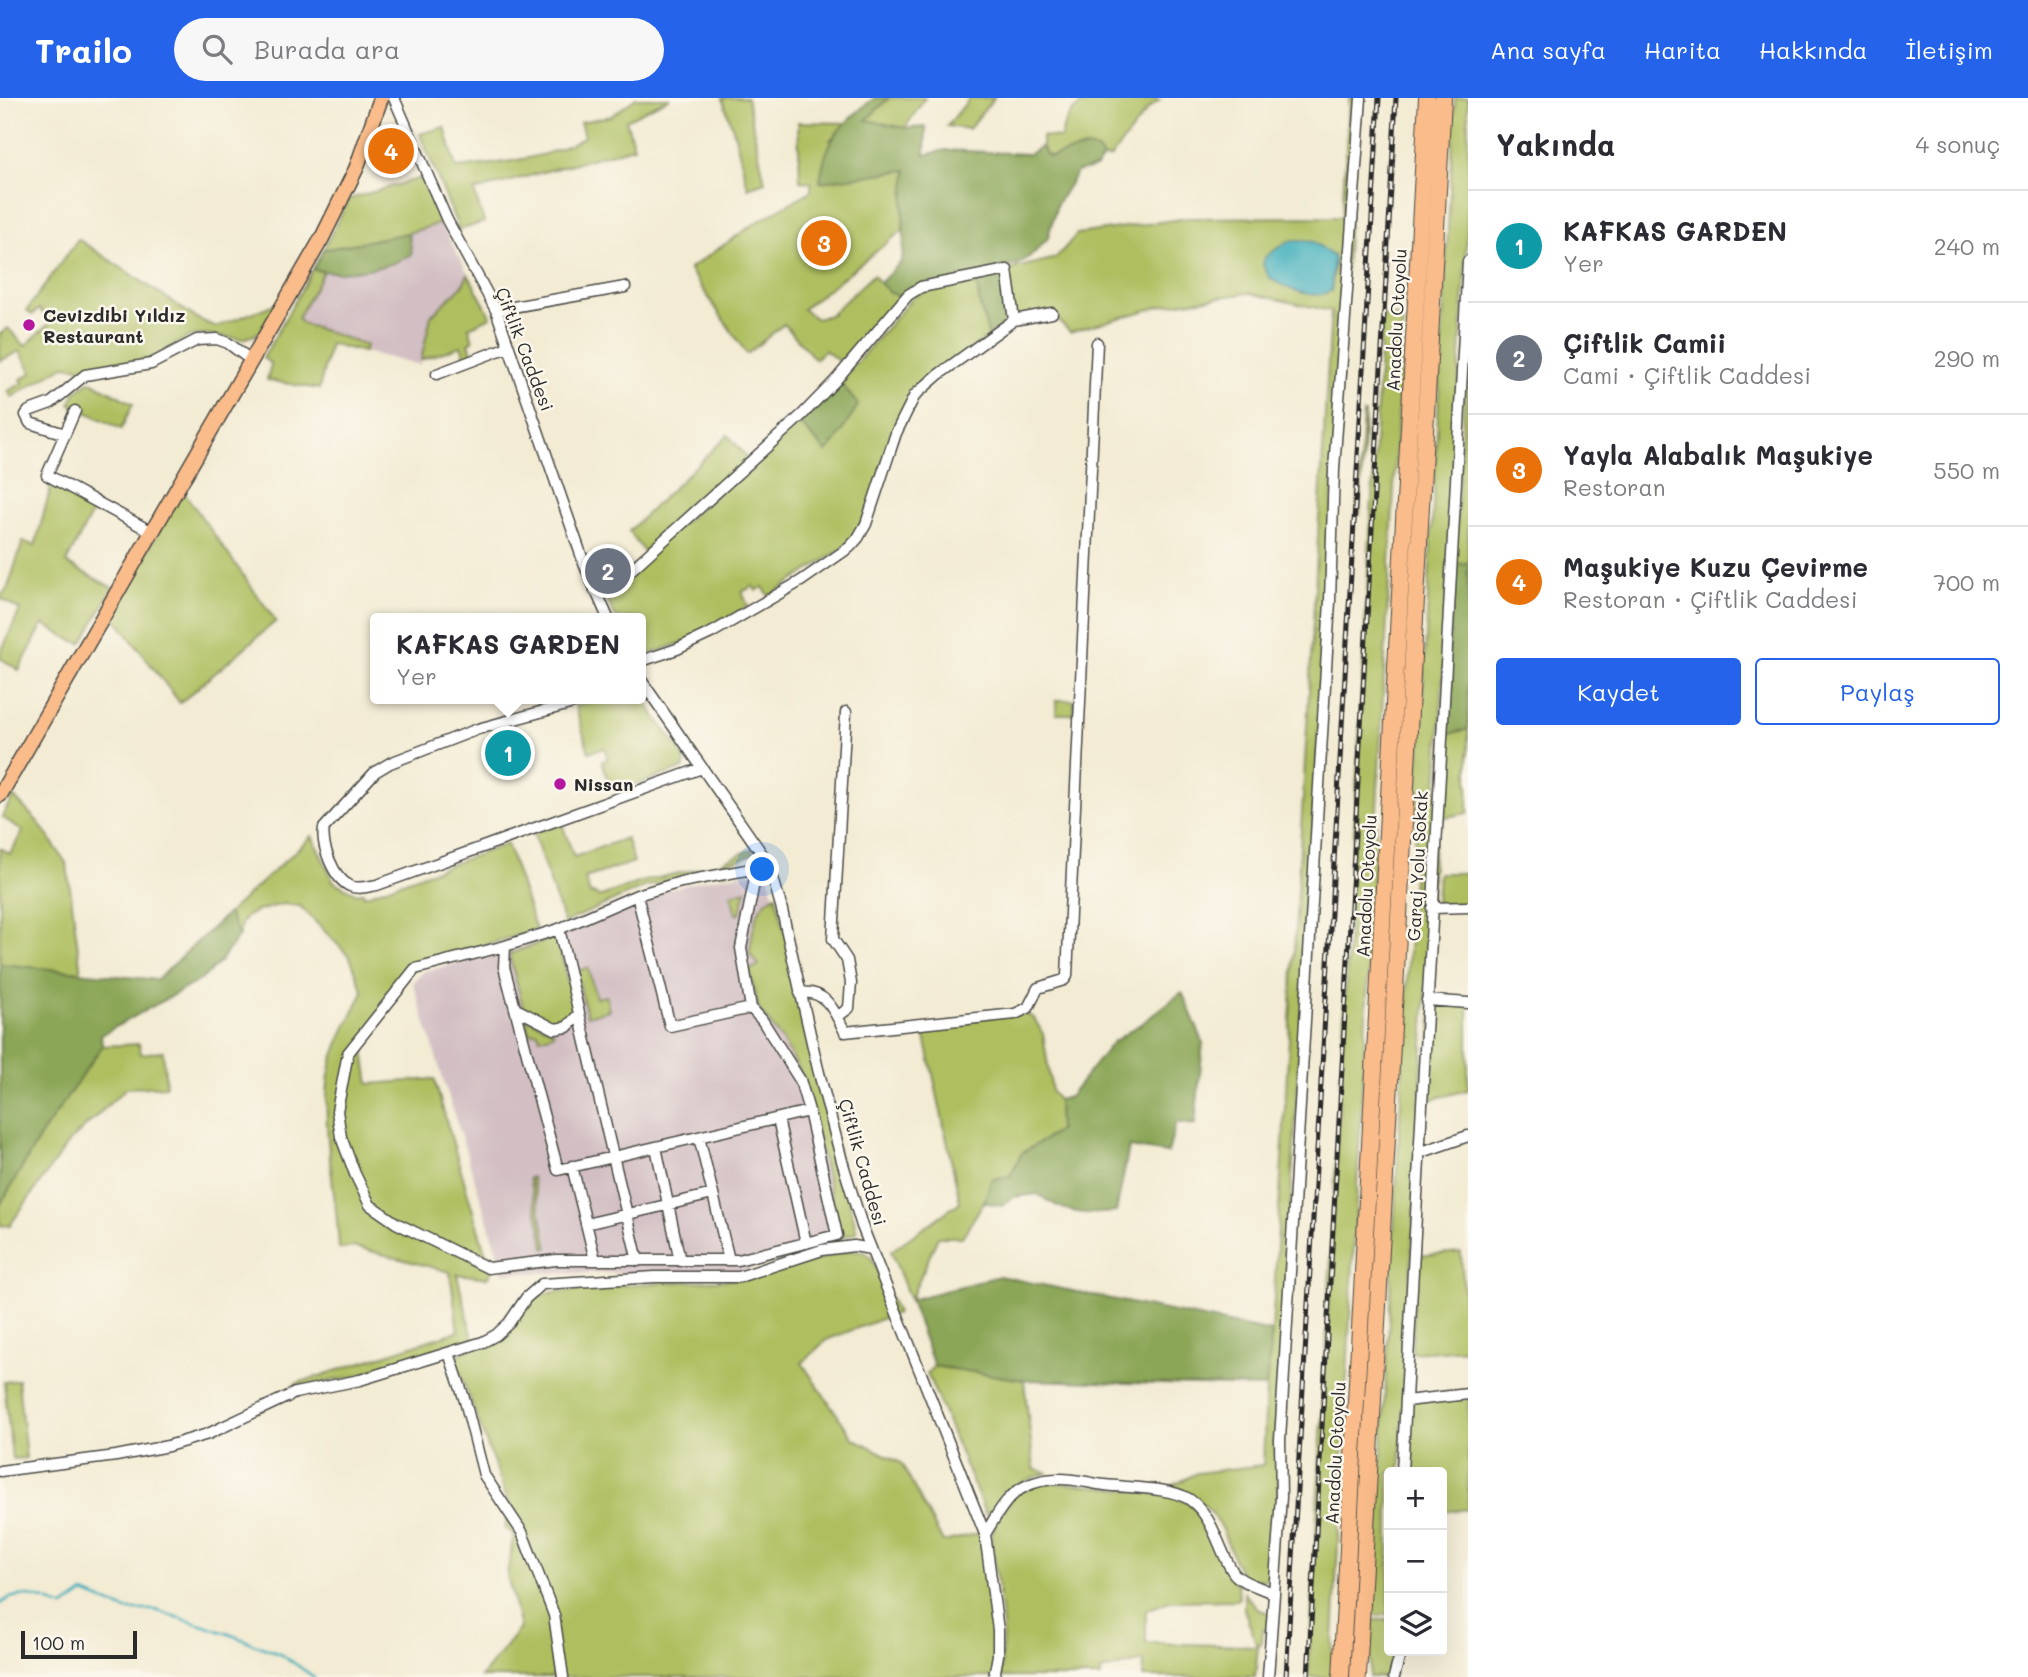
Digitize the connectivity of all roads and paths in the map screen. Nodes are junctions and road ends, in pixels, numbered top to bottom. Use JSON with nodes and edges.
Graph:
{"nodes":[{"id":1,"x":381,"y":98,"type":"edge"},
{"id":2,"x":394,"y":98,"type":"edge"},
{"id":3,"x":1361,"y":98,"type":"edge"},
{"id":4,"x":1427,"y":98,"type":"edge"},
{"id":5,"x":1443,"y":98,"type":"edge"},
{"id":6,"x":1468,"y":261,"type":"edge"},
{"id":7,"x":625,"y":287,"type":"dead end"},
{"id":8,"x":496,"y":310,"type":"junction"},
{"id":9,"x":1052,"y":313,"type":"dead end"},
{"id":10,"x":1014,"y":320,"type":"junction"},
{"id":11,"x":1097,"y":343,"type":"dead end"},
{"id":12,"x":508,"y":347,"type":"junction"},
{"id":13,"x":252,"y":361,"type":"junction"},
{"id":14,"x":438,"y":374,"type":"dead end"},
{"id":15,"x":75,"y":411,"type":"dead end"},
{"id":16,"x":65,"y":434,"type":"junction"},
{"id":17,"x":152,"y":531,"type":"junction"},
{"id":18,"x":595,"y":591,"type":"junction"},
{"id":19,"x":602,"y":613,"type":"edge"},
{"id":20,"x":646,"y":659,"type":"edge"},
{"id":21,"x":646,"y":689,"type":"edge"},
{"id":22,"x":570,"y":704,"type":"edge"},
{"id":23,"x":846,"y":712,"type":"dead end"},
{"id":24,"x":702,"y":768,"type":"junction"},
{"id":25,"x":1,"y":788,"type":"edge"},
{"id":26,"x":757,"y":868,"type":"junction"},
{"id":27,"x":770,"y":869,"type":"junction"},
{"id":28,"x":637,"y":895,"type":"junction"},
{"id":29,"x":1468,"y":907,"type":"edge"},
{"id":30,"x":1433,"y":908,"type":"junction"},
{"id":31,"x":559,"y":929,"type":"junction"},
{"id":32,"x":505,"y":946,"type":"junction"},
{"id":33,"x":800,"y":993,"type":"junction"},
{"id":34,"x":1427,"y":1000,"type":"junction"},
{"id":35,"x":1468,"y":1003,"type":"edge"},
{"id":36,"x":751,"y":1008,"type":"junction"},
{"id":37,"x":516,"y":1009,"type":"junction"},
{"id":38,"x":579,"y":1014,"type":"junction"},
{"id":39,"x":837,"y":1017,"type":"junction"},
{"id":40,"x":809,"y":1111,"type":"junction"},
{"id":41,"x":778,"y":1119,"type":"junction"},
{"id":42,"x":1468,"y":1136,"type":"edge"},
{"id":43,"x":699,"y":1137,"type":"junction"},
{"id":44,"x":656,"y":1147,"type":"junction"},
{"id":45,"x":1419,"y":1153,"type":"junction"},
{"id":46,"x":613,"y":1157,"type":"junction"},
{"id":47,"x":572,"y":1166,"type":"junction"},
{"id":48,"x":713,"y":1194,"type":"junction"},
{"id":49,"x":668,"y":1205,"type":"junction"},
{"id":50,"x":627,"y":1215,"type":"junction"},
{"id":51,"x":586,"y":1224,"type":"junction"},
{"id":52,"x":806,"y":1242,"type":"junction"},
{"id":53,"x":871,"y":1249,"type":"junction"},
{"id":54,"x":595,"y":1260,"type":"junction"},
{"id":55,"x":638,"y":1261,"type":"junction"},
{"id":56,"x":680,"y":1261,"type":"junction"},
{"id":57,"x":729,"y":1261,"type":"junction"},
{"id":58,"x":449,"y":1353,"type":"junction"},
{"id":59,"x":1468,"y":1394,"type":"edge"},
{"id":60,"x":1406,"y":1401,"type":"junction"},
{"id":61,"x":1402,"y":1467,"type":"edge"},
{"id":62,"x":0,"y":1471,"type":"edge"},
{"id":63,"x":985,"y":1534,"type":"junction"},
{"id":64,"x":1274,"y":1594,"type":"junction"},
{"id":65,"x":1400,"y":1656,"type":"edge"},
{"id":66,"x":563,"y":1677,"type":"edge"},
{"id":67,"x":994,"y":1677,"type":"edge"},
{"id":68,"x":1268,"y":1677,"type":"edge"},
{"id":69,"x":1341,"y":1677,"type":"edge"},
{"id":70,"x":1358,"y":1677,"type":"edge"},
{"id":71,"x":1394,"y":1677,"type":"edge"}],
"edges":[{"from":1,"to":13,"type":"main road"},
{"from":2,"to":8,"type":"street","name":"Çiftlik Caddesi"},
{"from":3,"to":64,"type":"street"},
{"from":4,"to":69,"type":"highway","name":"Anadolu Otoyolu"},
{"from":5,"to":70,"type":"highway","name":"Anadolu Otoyolu"},
{"from":6,"to":30,"type":"street","name":"Garaj Yolu Sokak"},
{"from":7,"to":8,"type":"street"},
{"from":8,"to":12,"type":"street","name":"Çiftlik Caddesi"},
{"from":9,"to":10,"type":"street"},
{"from":10,"to":18,"type":"street"},
{"from":10,"to":20,"type":"street"},
{"from":11,"to":39,"type":"street"},
{"from":12,"to":14,"type":"street"},
{"from":12,"to":18,"type":"street","name":"Çiftlik Caddesi"},
{"from":13,"to":16,"type":"street"},
{"from":13,"to":17,"type":"main road"},
{"from":15,"to":16,"type":"street"},
{"from":16,"to":17,"type":"street"},
{"from":17,"to":25,"type":"main road"},
{"from":18,"to":19,"type":"street","name":"Çiftlik Caddesi"},
{"from":21,"to":24,"type":"street","name":"Çiftlik Caddesi"},
{"from":22,"to":24,"type":"street"},
{"from":23,"to":39,"type":"street"},
{"from":24,"to":27,"type":"street","name":"Çiftlik Caddesi"},
{"from":26,"to":27,"type":"street"},
{"from":26,"to":28,"type":"street"},
{"from":26,"to":36,"type":"street"},
{"from":27,"to":33,"type":"street","name":"Çiftlik Caddesi"},
{"from":28,"to":31,"type":"street"},
{"from":28,"to":36,"type":"street"},
{"from":29,"to":30,"type":"street"},
{"from":30,"to":34,"type":"street","name":"Garaj Yolu Sokak"},
{"from":31,"to":32,"type":"street"},
{"from":31,"to":38,"type":"street"},
{"from":32,"to":37,"type":"street"},
{"from":32,"to":54,"type":"street"},
{"from":33,"to":39,"type":"street"},
{"from":33,"to":53,"type":"street","name":"Çiftlik Caddesi"},
{"from":34,"to":35,"type":"street"},
{"from":34,"to":45,"type":"street","name":"Garaj Yolu Sokak"},
{"from":36,"to":40,"type":"street"},
{"from":37,"to":38,"type":"street"},
{"from":37,"to":47,"type":"street"},
{"from":38,"to":46,"type":"street"},
{"from":40,"to":41,"type":"street"},
{"from":40,"to":52,"type":"street"},
{"from":41,"to":43,"type":"street"},
{"from":41,"to":52,"type":"street"},
{"from":42,"to":45,"type":"street"},
{"from":43,"to":44,"type":"street"},
{"from":43,"to":48,"type":"street"},
{"from":44,"to":46,"type":"street"},
{"from":44,"to":49,"type":"street"},
{"from":45,"to":60,"type":"street","name":"Garaj Yolu Sokak"},
{"from":46,"to":47,"type":"street"},
{"from":46,"to":50,"type":"street"},
{"from":47,"to":51,"type":"street"},
{"from":48,"to":49,"type":"street"},
{"from":48,"to":57,"type":"street"},
{"from":49,"to":50,"type":"street"},
{"from":49,"to":56,"type":"street"},
{"from":50,"to":51,"type":"street"},
{"from":50,"to":55,"type":"street"},
{"from":51,"to":54,"type":"street"},
{"from":52,"to":57,"type":"street"},
{"from":53,"to":58,"type":"street"},
{"from":53,"to":63,"type":"street","name":"Çiftlik Caddesi"},
{"from":54,"to":55,"type":"street"},
{"from":55,"to":56,"type":"street"},
{"from":56,"to":57,"type":"street"},
{"from":58,"to":62,"type":"street"},
{"from":58,"to":66,"type":"street"},
{"from":59,"to":60,"type":"street"},
{"from":60,"to":61,"type":"street","name":"Garaj Yolu Sokak"},
{"from":63,"to":64,"type":"street"},
{"from":63,"to":67,"type":"street","name":"Çiftlik Caddesi"},
{"from":64,"to":68,"type":"street"},
{"from":65,"to":71,"type":"street"}]}
